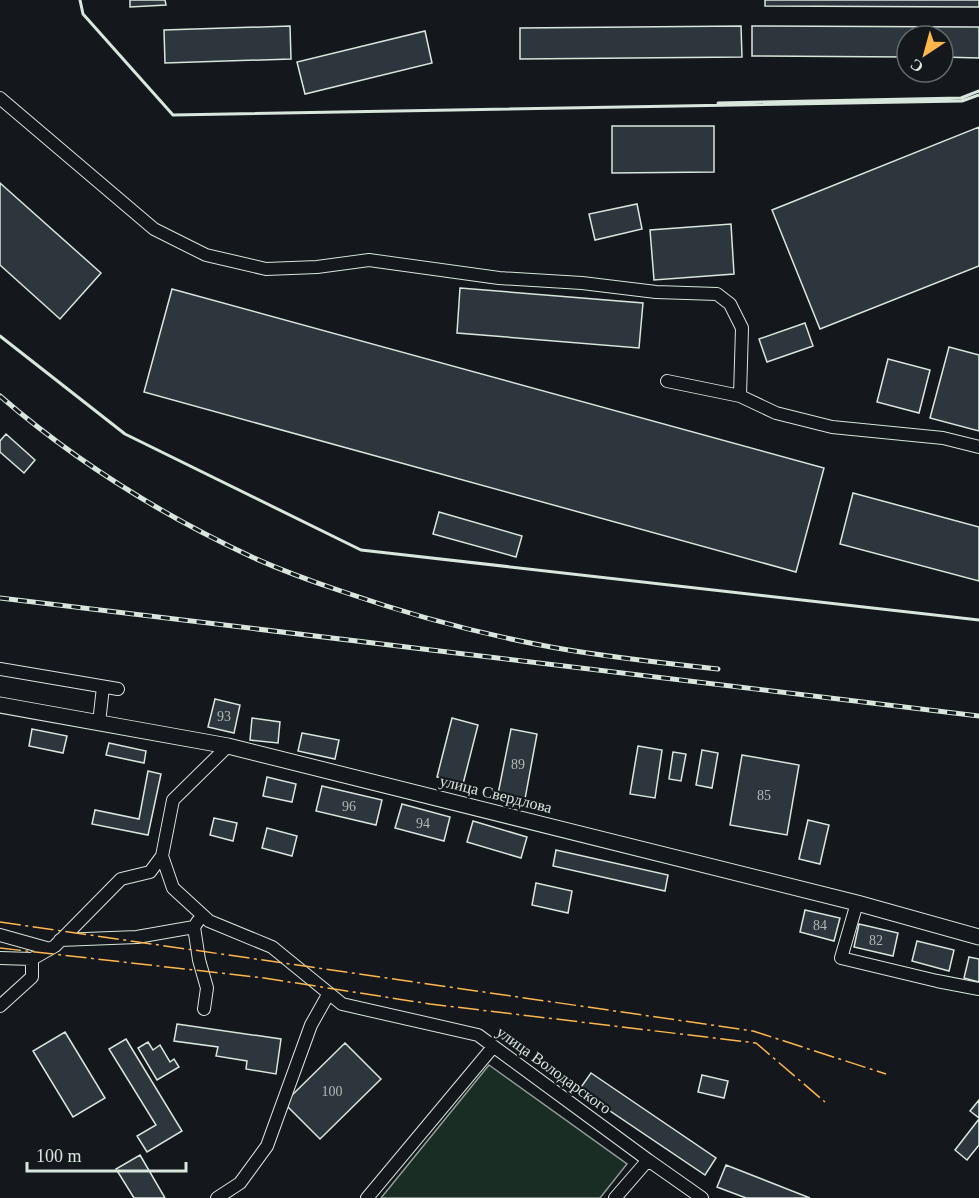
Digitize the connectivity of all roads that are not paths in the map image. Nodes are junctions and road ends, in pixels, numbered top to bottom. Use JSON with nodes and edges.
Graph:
{"nodes":[{"id":1,"x":0,"y":98,"type":"edge"},
{"id":2,"x":667,"y":381,"type":"dead end"},
{"id":3,"x":740,"y":396,"type":"junction"},
{"id":4,"x":979,"y":447,"type":"edge"},
{"id":5,"x":0,"y":669,"type":"edge"},
{"id":6,"x":102,"y":687,"type":"junction"},
{"id":7,"x":118,"y":689,"type":"dead end"},
{"id":8,"x":0,"y":705,"type":"edge"},
{"id":9,"x":99,"y":723,"type":"junction"},
{"id":10,"x":228,"y":746,"type":"junction"},
{"id":11,"x":162,"y":856,"type":"junction"},
{"id":12,"x":857,"y":903,"type":"junction"},
{"id":13,"x":202,"y":915,"type":"junction"},
{"id":14,"x":194,"y":927,"type":"junction"},
{"id":15,"x":0,"y":935,"type":"edge"},
{"id":16,"x":979,"y":937,"type":"edge"},
{"id":17,"x":55,"y":944,"type":"junction"},
{"id":18,"x":0,"y":958,"type":"edge"},
{"id":19,"x":33,"y":959,"type":"junction"},
{"id":20,"x":979,"y":989,"type":"edge"},
{"id":21,"x":329,"y":993,"type":"junction"},
{"id":22,"x":0,"y":1006,"type":"edge"},
{"id":23,"x":204,"y":1009,"type":"dead end"},
{"id":24,"x":494,"y":1047,"type":"junction"},
{"id":25,"x":648,"y":1160,"type":"junction"},
{"id":26,"x":217,"y":1198,"type":"edge"},
{"id":27,"x":367,"y":1198,"type":"edge"},
{"id":28,"x":615,"y":1198,"type":"edge"},
{"id":29,"x":702,"y":1198,"type":"edge"}],
"edges":[{"from":1,"to":3,"type":"street"},
{"from":2,"to":3,"type":"street"},
{"from":3,"to":4,"type":"street"},
{"from":5,"to":6,"type":"street"},
{"from":6,"to":7,"type":"street"},
{"from":6,"to":9,"type":"street"},
{"from":8,"to":9,"type":"main road","name":"улица Свердлова"},
{"from":9,"to":10,"type":"main road","name":"улица Свердлова"},
{"from":10,"to":11,"type":"street"},
{"from":10,"to":12,"type":"main road","name":"улица Свердлова"},
{"from":11,"to":13,"type":"street","name":"улица Володарского"},
{"from":11,"to":17,"type":"street"},
{"from":12,"to":16,"type":"main road","name":"улица Свердлова"},
{"from":12,"to":20,"type":"street"},
{"from":13,"to":14,"type":"street"},
{"from":13,"to":21,"type":"street","name":"улица Володарского"},
{"from":14,"to":17,"type":"street"},
{"from":14,"to":23,"type":"street"},
{"from":15,"to":17,"type":"street"},
{"from":17,"to":19,"type":"street"},
{"from":18,"to":19,"type":"street"},
{"from":19,"to":22,"type":"street"},
{"from":21,"to":24,"type":"street","name":"улица Володарского"},
{"from":21,"to":26,"type":"street"},
{"from":24,"to":25,"type":"street","name":"улица Володарского"},
{"from":24,"to":27,"type":"street"},
{"from":25,"to":28,"type":"street"},
{"from":25,"to":29,"type":"street","name":"улица Володарского"}]}
